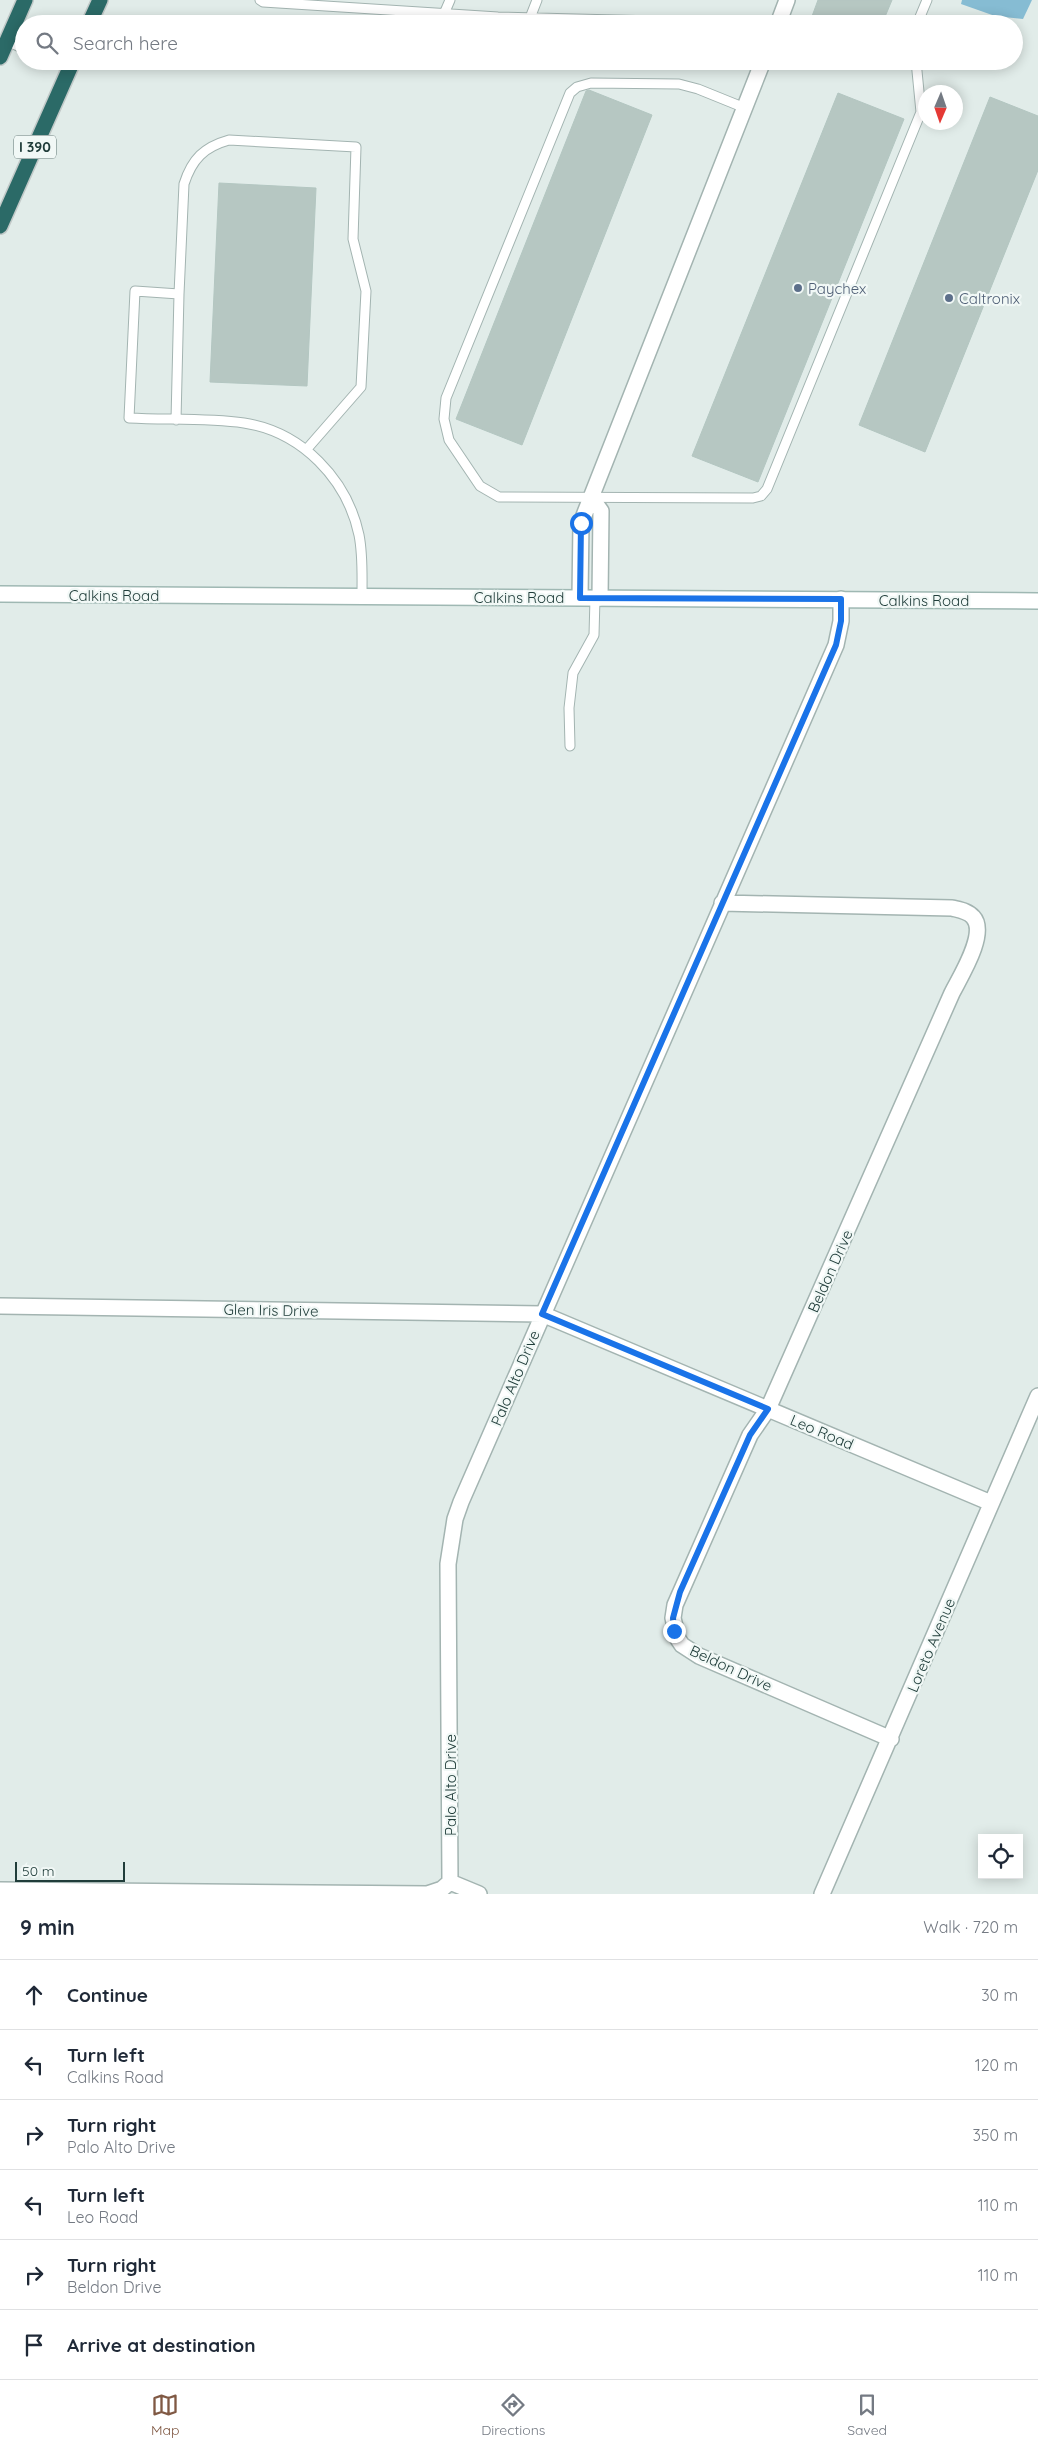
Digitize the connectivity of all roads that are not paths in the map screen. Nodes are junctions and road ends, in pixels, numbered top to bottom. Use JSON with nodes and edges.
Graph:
{"nodes":[{"id":1,"x":25,"y":0,"type":"edge"},
{"id":2,"x":100,"y":0,"type":"edge"},
{"id":3,"x":260,"y":0,"type":"edge"},
{"id":4,"x":450,"y":0,"type":"edge"},
{"id":5,"x":538,"y":0,"type":"edge"},
{"id":6,"x":787,"y":0,"type":"edge"},
{"id":7,"x":927,"y":0,"type":"edge"},
{"id":8,"x":444,"y":14,"type":"junction"},
{"id":9,"x":19,"y":15,"type":"edge"},
{"id":10,"x":93,"y":15,"type":"edge"},
{"id":11,"x":466,"y":15,"type":"edge"},
{"id":12,"x":531,"y":15,"type":"edge"},
{"id":13,"x":781,"y":15,"type":"edge"},
{"id":14,"x":921,"y":15,"type":"edge"},
{"id":15,"x":15,"y":23,"type":"edge"},
{"id":16,"x":7,"y":42,"type":"junction"},
{"id":17,"x":15,"y":45,"type":"edge"},
{"id":18,"x":0,"y":57,"type":"edge"},
{"id":19,"x":69,"y":70,"type":"edge"},
{"id":20,"x":760,"y":70,"type":"edge"},
{"id":21,"x":917,"y":70,"type":"edge"},
{"id":22,"x":745,"y":108,"type":"junction"},
{"id":23,"x":0,"y":226,"type":"edge"},
{"id":24,"x":179,"y":294,"type":"junction"},
{"id":25,"x":176,"y":420,"type":"junction"},
{"id":26,"x":306,"y":450,"type":"junction"},
{"id":27,"x":591,"y":497,"type":"junction"},
{"id":28,"x":0,"y":594,"type":"edge"},
{"id":29,"x":362,"y":596,"type":"junction"},
{"id":30,"x":580,"y":598,"type":"junction"},
{"id":31,"x":598,"y":598,"type":"junction"},
{"id":32,"x":841,"y":599,"type":"junction"},
{"id":33,"x":1038,"y":601,"type":"edge"},
{"id":34,"x":570,"y":746,"type":"dead end"},
{"id":35,"x":722,"y":903,"type":"junction"},
{"id":36,"x":0,"y":1306,"type":"edge"},
{"id":37,"x":542,"y":1314,"type":"junction"},
{"id":38,"x":1038,"y":1396,"type":"edge"},
{"id":39,"x":768,"y":1409,"type":"junction"},
{"id":40,"x":991,"y":1503,"type":"junction"},
{"id":41,"x":891,"y":1739,"type":"junction"},
{"id":42,"x":450,"y":1882,"type":"junction"},
{"id":43,"x":0,"y":1890,"type":"edge"},
{"id":44,"x":480,"y":1894,"type":"edge"},
{"id":45,"x":822,"y":1894,"type":"edge"}],
"edges":[{"from":1,"to":9,"type":"highway"},
{"from":2,"to":10,"type":"highway"},
{"from":3,"to":8,"type":"lane"},
{"from":4,"to":8,"type":"lane"},
{"from":5,"to":12,"type":"lane"},
{"from":6,"to":13,"type":"street"},
{"from":7,"to":14,"type":"lane"},
{"from":8,"to":11,"type":"lane"},
{"from":15,"to":16,"type":"highway"},
{"from":16,"to":17,"type":"lane"},
{"from":16,"to":18,"type":"highway"},
{"from":19,"to":23,"type":"highway","number":"I 390"},
{"from":20,"to":22,"type":"street"},
{"from":21,"to":27,"type":"lane"},
{"from":22,"to":27,"type":"street"},
{"from":22,"to":27,"type":"lane"},
{"from":24,"to":25,"type":"lane"},
{"from":24,"to":25,"type":"lane"},
{"from":24,"to":26,"type":"lane"},
{"from":25,"to":26,"type":"lane"},
{"from":26,"to":29,"type":"lane"},
{"from":27,"to":30,"type":"street"},
{"from":27,"to":31,"type":"street"},
{"from":28,"to":29,"type":"street","name":"Calkins Road"},
{"from":29,"to":30,"type":"street","name":"Calkins Road"},
{"from":30,"to":31,"type":"street","name":"Calkins Road"},
{"from":31,"to":32,"type":"street","name":"Calkins Road"},
{"from":31,"to":34,"type":"lane"},
{"from":32,"to":33,"type":"street","name":"Calkins Road"},
{"from":32,"to":35,"type":"street","name":"Palo Alto Drive"},
{"from":35,"to":37,"type":"street","name":"Palo Alto Drive"},
{"from":35,"to":39,"type":"street","name":"Beldon Drive"},
{"from":36,"to":37,"type":"street","name":"Glen Iris Drive"},
{"from":37,"to":39,"type":"street","name":"Leo Road"},
{"from":37,"to":42,"type":"street","name":"Palo Alto Drive"},
{"from":38,"to":40,"type":"street","name":"Loreto Avenue"},
{"from":39,"to":40,"type":"street","name":"Leo Road"},
{"from":39,"to":41,"type":"street","name":"Beldon Drive"},
{"from":40,"to":41,"type":"street","name":"Loreto Avenue"},
{"from":41,"to":45,"type":"street","name":"Loreto Avenue"},
{"from":42,"to":43,"type":"street"},
{"from":42,"to":44,"type":"street"}]}
